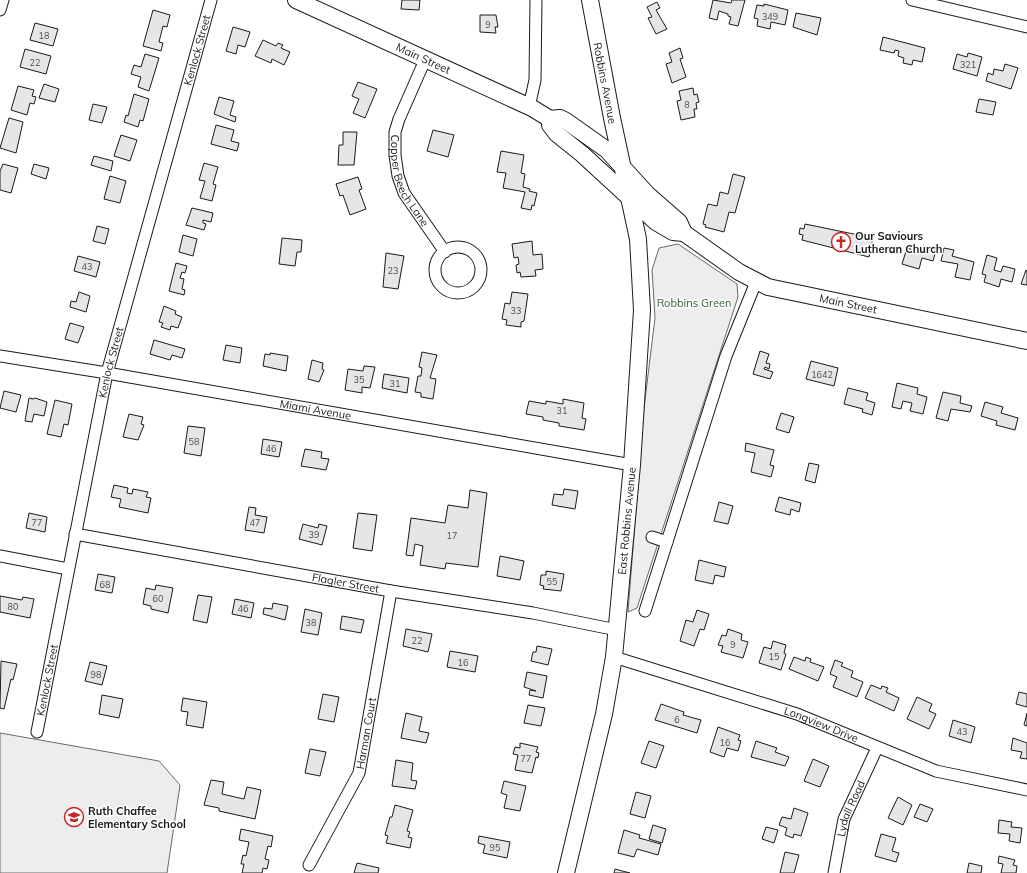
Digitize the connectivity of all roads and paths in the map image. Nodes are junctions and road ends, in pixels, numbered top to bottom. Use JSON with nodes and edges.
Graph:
{"nodes":[{"id":1,"x":3,"y":0,"type":"edge"},
{"id":2,"x":212,"y":0,"type":"edge"},
{"id":3,"x":296,"y":0,"type":"edge"},
{"id":4,"x":536,"y":0,"type":"edge"},
{"id":5,"x":590,"y":0,"type":"edge"},
{"id":6,"x":912,"y":0,"type":"edge"},
{"id":7,"x":317,"y":5,"type":"edge"},
{"id":8,"x":0,"y":10,"type":"edge"},
{"id":9,"x":1027,"y":27,"type":"edge"},
{"id":10,"x":425,"y":60,"type":"junction"},
{"id":11,"x":529,"y":107,"type":"junction"},
{"id":12,"x":550,"y":118,"type":"junction"},
{"id":13,"x":622,"y":165,"type":"junction"},
{"id":14,"x":629,"y":197,"type":"junction"},
{"id":15,"x":684,"y":233,"type":"junction"},
{"id":16,"x":445,"y":252,"type":"junction"},
{"id":17,"x":756,"y":282,"type":"junction"},
{"id":18,"x":1027,"y":340,"type":"edge"},
{"id":19,"x":0,"y":356,"type":"edge"},
{"id":20,"x":107,"y":373,"type":"junction"},
{"id":21,"x":632,"y":465,"type":"junction"},
{"id":22,"x":75,"y":534,"type":"junction"},
{"id":23,"x":652,"y":537,"type":"dead end"},
{"id":24,"x":667,"y":542,"type":"junction"},
{"id":25,"x":0,"y":556,"type":"edge"},
{"id":26,"x":68,"y":569,"type":"junction"},
{"id":27,"x":391,"y":591,"type":"junction"},
{"id":28,"x":645,"y":612,"type":"dead end"},
{"id":29,"x":617,"y":630,"type":"junction"},
{"id":30,"x":614,"y":658,"type":"junction"},
{"id":31,"x":37,"y":732,"type":"dead end"},
{"id":32,"x":877,"y":748,"type":"junction"},
{"id":33,"x":1027,"y":790,"type":"edge"},
{"id":34,"x":309,"y":865,"type":"dead end"},
{"id":35,"x":566,"y":873,"type":"edge"},
{"id":36,"x":834,"y":873,"type":"edge"}],
"edges":[{"from":1,"to":8,"type":"street"},
{"from":2,"to":20,"type":"street","name":"Kenlock Street"},
{"from":3,"to":7,"type":"main road","name":"Main Street"},
{"from":4,"to":11,"type":"street"},
{"from":5,"to":13,"type":"main road","name":"Robbins Avenue"},
{"from":6,"to":9,"type":"street"},
{"from":7,"to":10,"type":"main road","name":"Main Street"},
{"from":10,"to":11,"type":"main road","name":"Main Street"},
{"from":10,"to":16,"type":"street","name":"Copper Beech Lane"},
{"from":11,"to":12,"type":"main road","name":"Main Street"},
{"from":12,"to":13,"type":"main road","name":"Main Street"},
{"from":12,"to":14,"type":"main road"},
{"from":13,"to":14,"type":"main road","name":"East Robbins Avenue"},
{"from":13,"to":15,"type":"main road","name":"Main Street"},
{"from":14,"to":15,"type":"main road"},
{"from":14,"to":21,"type":"main road","name":"East Robbins Avenue"},
{"from":15,"to":17,"type":"main road","name":"Main Street"},
{"from":16,"to":16,"type":"street"},
{"from":17,"to":18,"type":"main road","name":"Main Street"},
{"from":17,"to":24,"type":"street"},
{"from":19,"to":20,"type":"street","name":"Miami Avenue"},
{"from":20,"to":21,"type":"street","name":"Miami Avenue"},
{"from":20,"to":22,"type":"street","name":"Kenlock Street"},
{"from":21,"to":29,"type":"main road","name":"East Robbins Avenue"},
{"from":22,"to":26,"type":"street","name":"Kenlock Street"},
{"from":22,"to":27,"type":"street","name":"Flagler Street"},
{"from":23,"to":24,"type":"street"},
{"from":24,"to":28,"type":"street"},
{"from":25,"to":26,"type":"street"},
{"from":26,"to":31,"type":"street","name":"Kenlock Street"},
{"from":27,"to":29,"type":"street","name":"Flagler Street"},
{"from":27,"to":34,"type":"street","name":"Harman Court"},
{"from":29,"to":30,"type":"main road","name":"East Robbins Avenue"},
{"from":30,"to":32,"type":"street","name":"Longview Drive"},
{"from":30,"to":35,"type":"main road","name":"East Robbins Avenue"},
{"from":32,"to":33,"type":"street","name":"Longview Drive"},
{"from":32,"to":36,"type":"street","name":"Lydall Road"}]}
